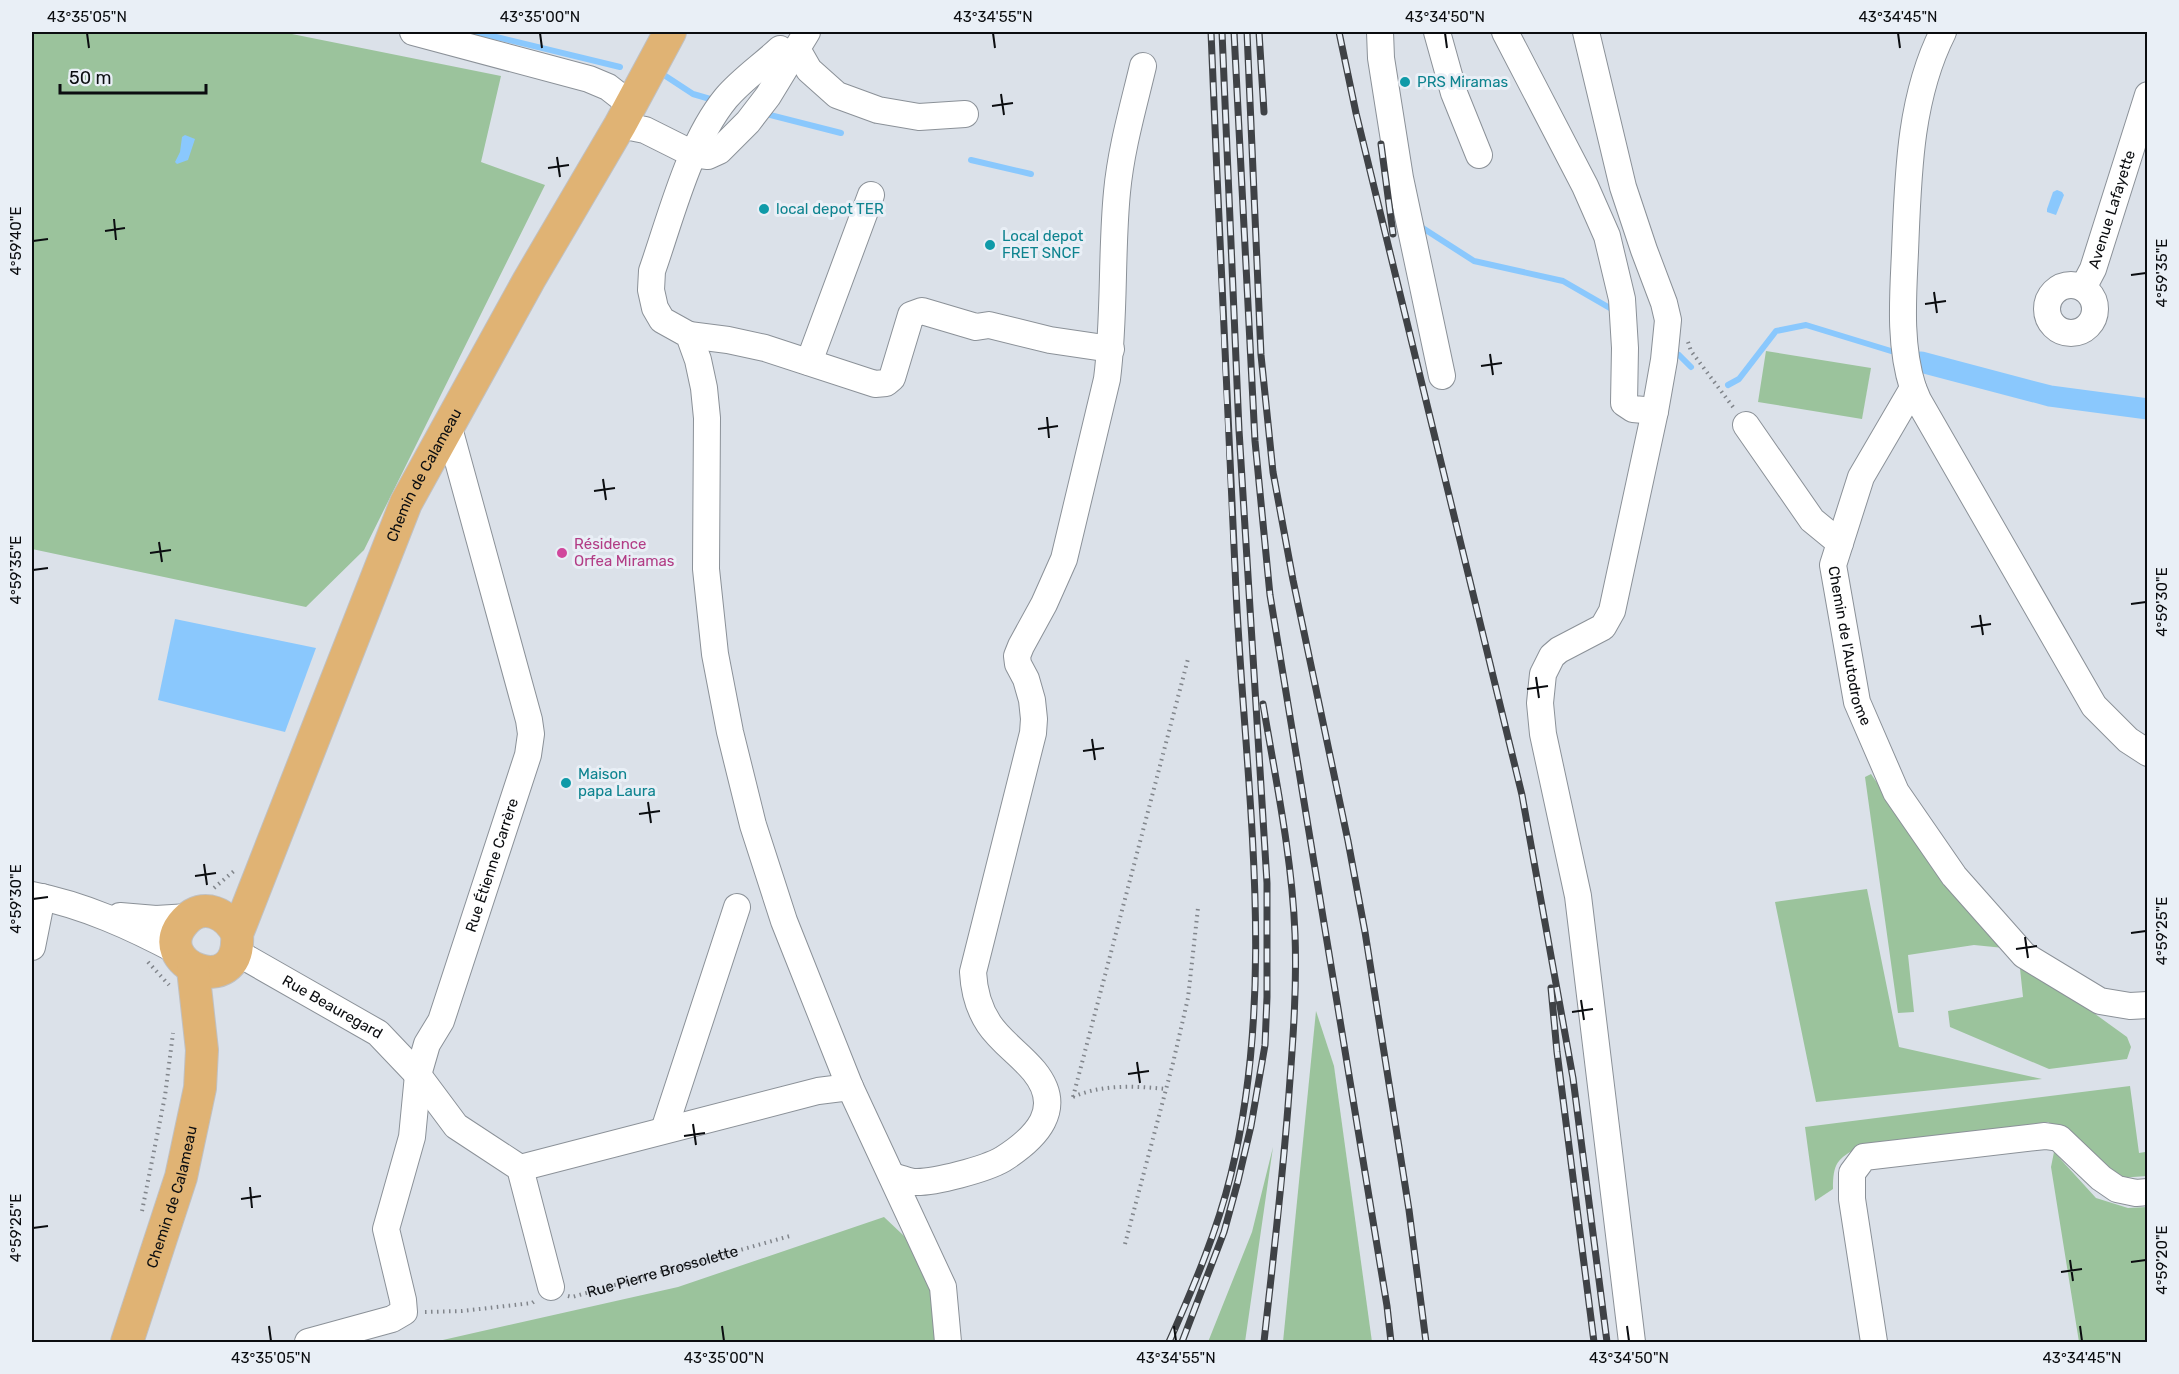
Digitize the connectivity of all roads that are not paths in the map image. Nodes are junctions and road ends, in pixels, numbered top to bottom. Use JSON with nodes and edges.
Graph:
{"nodes":[{"id":1,"x":413,"y":32,"type":"edge"},
{"id":2,"x":670,"y":32,"type":"edge"},
{"id":3,"x":1380,"y":32,"type":"edge"},
{"id":4,"x":1437,"y":32,"type":"edge"},
{"id":5,"x":1505,"y":32,"type":"edge"},
{"id":6,"x":1586,"y":32,"type":"edge"},
{"id":7,"x":1942,"y":32,"type":"edge"},
{"id":8,"x":795,"y":43,"type":"edge"},
{"id":9,"x":1143,"y":66,"type":"dead end"},
{"id":10,"x":2148,"y":95,"type":"edge"},
{"id":11,"x":965,"y":114,"type":"dead end"},
{"id":12,"x":625,"y":115,"type":"junction"},
{"id":13,"x":1479,"y":155,"type":"dead end"},
{"id":14,"x":691,"y":161,"type":"junction"},
{"id":15,"x":871,"y":195,"type":"dead end"},
{"id":16,"x":2083,"y":288,"type":"dead end"},
{"id":17,"x":688,"y":335,"type":"junction"},
{"id":18,"x":1111,"y":349,"type":"junction"},
{"id":19,"x":809,"y":362,"type":"junction"},
{"id":20,"x":1442,"y":376,"type":"dead end"},
{"id":21,"x":1913,"y":388,"type":"junction"},
{"id":22,"x":1655,"y":411,"type":"junction"},
{"id":23,"x":1746,"y":425,"type":"road end"},
{"id":24,"x":449,"y":428,"type":"junction"},
{"id":25,"x":1840,"y":543,"type":"junction"},
{"id":26,"x":2148,"y":753,"type":"edge"},
{"id":27,"x":265,"y":865,"type":"junction"},
{"id":28,"x":37,"y":896,"type":"edge"},
{"id":29,"x":736,"y":907,"type":"dead end"},
{"id":30,"x":93,"y":912,"type":"junction"},
{"id":31,"x":202,"y":914,"type":"junction"},
{"id":32,"x":32,"y":947,"type":"edge"},
{"id":33,"x":233,"y":951,"type":"junction"},
{"id":34,"x":186,"y":960,"type":"junction"},
{"id":35,"x":2148,"y":1005,"type":"edge"},
{"id":36,"x":202,"y":1050,"type":"junction"},
{"id":37,"x":418,"y":1074,"type":"junction"},
{"id":38,"x":850,"y":1087,"type":"junction"},
{"id":39,"x":664,"y":1130,"type":"junction"},
{"id":40,"x":520,"y":1168,"type":"junction"},
{"id":41,"x":892,"y":1176,"type":"junction"},
{"id":42,"x":2148,"y":1192,"type":"edge"},
{"id":43,"x":552,"y":1287,"type":"road end"},
{"id":44,"x":128,"y":1341,"type":"edge"},
{"id":45,"x":308,"y":1342,"type":"edge"},
{"id":46,"x":948,"y":1342,"type":"edge"},
{"id":47,"x":1632,"y":1342,"type":"edge"},
{"id":48,"x":1874,"y":1342,"type":"edge"}],
"edges":[{"from":1,"to":12,"type":"street"},
{"from":2,"to":12,"type":"main road","name":"Chemin de Calameau"},
{"from":3,"to":20,"type":"street"},
{"from":4,"to":13,"type":"street"},
{"from":5,"to":22,"type":"street"},
{"from":6,"to":22,"type":"street"},
{"from":7,"to":21,"type":"street"},
{"from":8,"to":11,"type":"street"},
{"from":8,"to":14,"type":"street"},
{"from":8,"to":14,"type":"street"},
{"from":9,"to":18,"type":"street"},
{"from":10,"to":16,"type":"street","name":"Avenue Lafayette"},
{"from":12,"to":14,"type":"street"},
{"from":12,"to":24,"type":"main road","name":"Chemin de Calameau"},
{"from":14,"to":17,"type":"street"},
{"from":15,"to":19,"type":"street"},
{"from":17,"to":19,"type":"street"},
{"from":17,"to":38,"type":"street"},
{"from":18,"to":19,"type":"street"},
{"from":18,"to":41,"type":"street"},
{"from":21,"to":25,"type":"street","name":"Chemin de l'Autodrome"},
{"from":21,"to":26,"type":"street"},
{"from":22,"to":47,"type":"street"},
{"from":23,"to":25,"type":"street"},
{"from":24,"to":27,"type":"main road","name":"Chemin de Calameau"},
{"from":24,"to":37,"type":"street","name":"Rue Étienne Carrère"},
{"from":25,"to":35,"type":"street","name":"Chemin de l'Autodrome"},
{"from":27,"to":31,"type":"main road","name":"Chemin de Calameau"},
{"from":27,"to":33,"type":"main road","name":"Chemin de Calameau"},
{"from":28,"to":30,"type":"street"},
{"from":28,"to":32,"type":"street"},
{"from":29,"to":39,"type":"street"},
{"from":30,"to":31,"type":"street"},
{"from":30,"to":34,"type":"street"},
{"from":31,"to":33,"type":"main road"},
{"from":31,"to":34,"type":"main road","name":"Chemin de Calameau"},
{"from":33,"to":34,"type":"main road"},
{"from":33,"to":36,"type":"main road","name":"Chemin de Calameau"},
{"from":33,"to":37,"type":"street","name":"Rue Beauregard"},
{"from":34,"to":36,"type":"main road","name":"Chemin de Calameau"},
{"from":36,"to":44,"type":"main road","name":"Chemin de Calameau"},
{"from":37,"to":40,"type":"street"},
{"from":37,"to":45,"type":"street","name":"Rue Étienne Carrère"},
{"from":38,"to":39,"type":"street"},
{"from":38,"to":41,"type":"street"},
{"from":39,"to":40,"type":"street"},
{"from":40,"to":43,"type":"street"},
{"from":41,"to":46,"type":"street"},
{"from":42,"to":48,"type":"street"}]}
